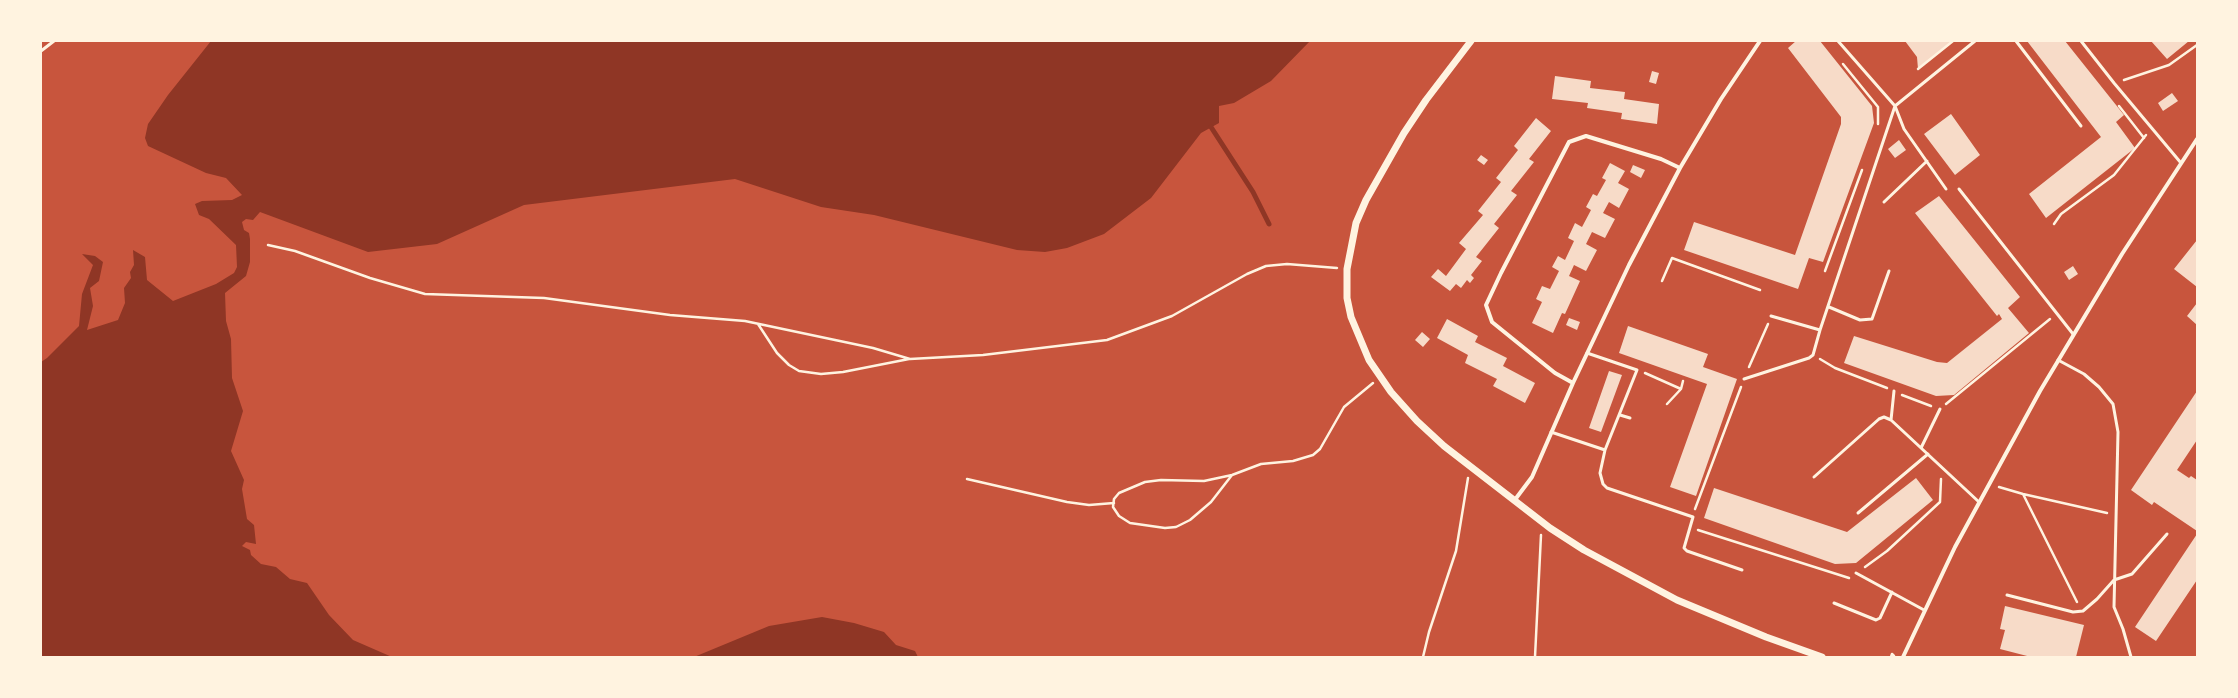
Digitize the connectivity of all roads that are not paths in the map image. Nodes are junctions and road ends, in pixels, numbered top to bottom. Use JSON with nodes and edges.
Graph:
{"nodes":[{"id":1,"x":54,"y":41,"type":"edge"},
{"id":2,"x":1471,"y":41,"type":"edge"},
{"id":3,"x":1760,"y":41,"type":"edge"},
{"id":4,"x":1838,"y":41,"type":"edge"},
{"id":5,"x":1975,"y":41,"type":"edge"},
{"id":6,"x":2016,"y":41,"type":"edge"},
{"id":7,"x":2081,"y":41,"type":"edge"},
{"id":8,"x":41,"y":51,"type":"edge"},
{"id":9,"x":1895,"y":106,"type":"junction"},
{"id":10,"x":2081,"y":126,"type":"dead end"},
{"id":11,"x":2197,"y":139,"type":"edge"},
{"id":12,"x":1927,"y":161,"type":"junction"},
{"id":13,"x":2181,"y":163,"type":"junction"},
{"id":14,"x":1680,"y":168,"type":"junction"},
{"id":15,"x":1946,"y":188,"type":"dead end"},
{"id":16,"x":1959,"y":189,"type":"dead end"},
{"id":17,"x":1884,"y":202,"type":"dead end"},
{"id":18,"x":1889,"y":271,"type":"dead end"},
{"id":19,"x":1829,"y":307,"type":"junction"},
{"id":20,"x":1771,"y":316,"type":"road end"},
{"id":21,"x":1820,"y":330,"type":"junction"},
{"id":22,"x":2073,"y":334,"type":"junction"},
{"id":23,"x":1587,"y":352,"type":"junction"},
{"id":24,"x":2058,"y":360,"type":"junction"},
{"id":25,"x":1744,"y":379,"type":"road end"},
{"id":26,"x":1573,"y":383,"type":"junction"},
{"id":27,"x":1894,"y":391,"type":"road end"},
{"id":28,"x":1940,"y":409,"type":"road end"},
{"id":29,"x":1620,"y":415,"type":"junction"},
{"id":30,"x":1630,"y":418,"type":"dead end"},
{"id":31,"x":1891,"y":420,"type":"junction"},
{"id":32,"x":1551,"y":432,"type":"junction"},
{"id":33,"x":1921,"y":448,"type":"junction"},
{"id":34,"x":1605,"y":450,"type":"junction"},
{"id":35,"x":1928,"y":454,"type":"junction"},
{"id":36,"x":1814,"y":477,"type":"dead end"},
{"id":37,"x":1514,"y":501,"type":"junction"},
{"id":38,"x":1979,"y":502,"type":"junction"},
{"id":39,"x":1858,"y":512,"type":"dead end"},
{"id":40,"x":2167,"y":534,"type":"dead end"},
{"id":41,"x":1742,"y":570,"type":"dead end"},
{"id":42,"x":1856,"y":573,"type":"road end"},
{"id":43,"x":2114,"y":580,"type":"junction"},
{"id":44,"x":1892,"y":592,"type":"junction"},
{"id":45,"x":2007,"y":595,"type":"dead end"},
{"id":46,"x":1834,"y":603,"type":"dead end"},
{"id":47,"x":1924,"y":610,"type":"junction"},
{"id":48,"x":1822,"y":657,"type":"edge"},
{"id":49,"x":1903,"y":657,"type":"edge"},
{"id":50,"x":2131,"y":657,"type":"edge"}],
"edges":[{"from":1,"to":8,"type":"lane"},
{"from":2,"to":37,"type":"street"},
{"from":3,"to":14,"type":"street"},
{"from":4,"to":9,"type":"lane"},
{"from":5,"to":9,"type":"lane"},
{"from":6,"to":10,"type":"lane"},
{"from":7,"to":13,"type":"lane"},
{"from":9,"to":12,"type":"lane"},
{"from":9,"to":19,"type":"lane"},
{"from":11,"to":13,"type":"street"},
{"from":12,"to":15,"type":"lane"},
{"from":12,"to":17,"type":"lane"},
{"from":13,"to":22,"type":"street"},
{"from":14,"to":23,"type":"street"},
{"from":14,"to":26,"type":"street"},
{"from":16,"to":22,"type":"lane"},
{"from":18,"to":19,"type":"lane"},
{"from":19,"to":21,"type":"lane"},
{"from":20,"to":21,"type":"lane"},
{"from":21,"to":25,"type":"lane"},
{"from":22,"to":24,"type":"street"},
{"from":23,"to":26,"type":"street"},
{"from":23,"to":29,"type":"lane"},
{"from":24,"to":38,"type":"street"},
{"from":24,"to":43,"type":"lane"},
{"from":26,"to":32,"type":"street"},
{"from":27,"to":31,"type":"lane"},
{"from":28,"to":33,"type":"lane"},
{"from":29,"to":30,"type":"lane"},
{"from":29,"to":34,"type":"lane"},
{"from":31,"to":33,"type":"lane"},
{"from":31,"to":36,"type":"lane"},
{"from":32,"to":34,"type":"lane"},
{"from":32,"to":37,"type":"street"},
{"from":33,"to":35,"type":"lane"},
{"from":34,"to":41,"type":"lane"},
{"from":35,"to":38,"type":"lane"},
{"from":35,"to":39,"type":"lane"},
{"from":37,"to":48,"type":"street"},
{"from":38,"to":47,"type":"street"},
{"from":40,"to":43,"type":"lane"},
{"from":42,"to":44,"type":"lane"},
{"from":43,"to":45,"type":"lane"},
{"from":43,"to":50,"type":"lane"},
{"from":44,"to":46,"type":"lane"},
{"from":44,"to":47,"type":"lane"},
{"from":47,"to":49,"type":"street"}]}
